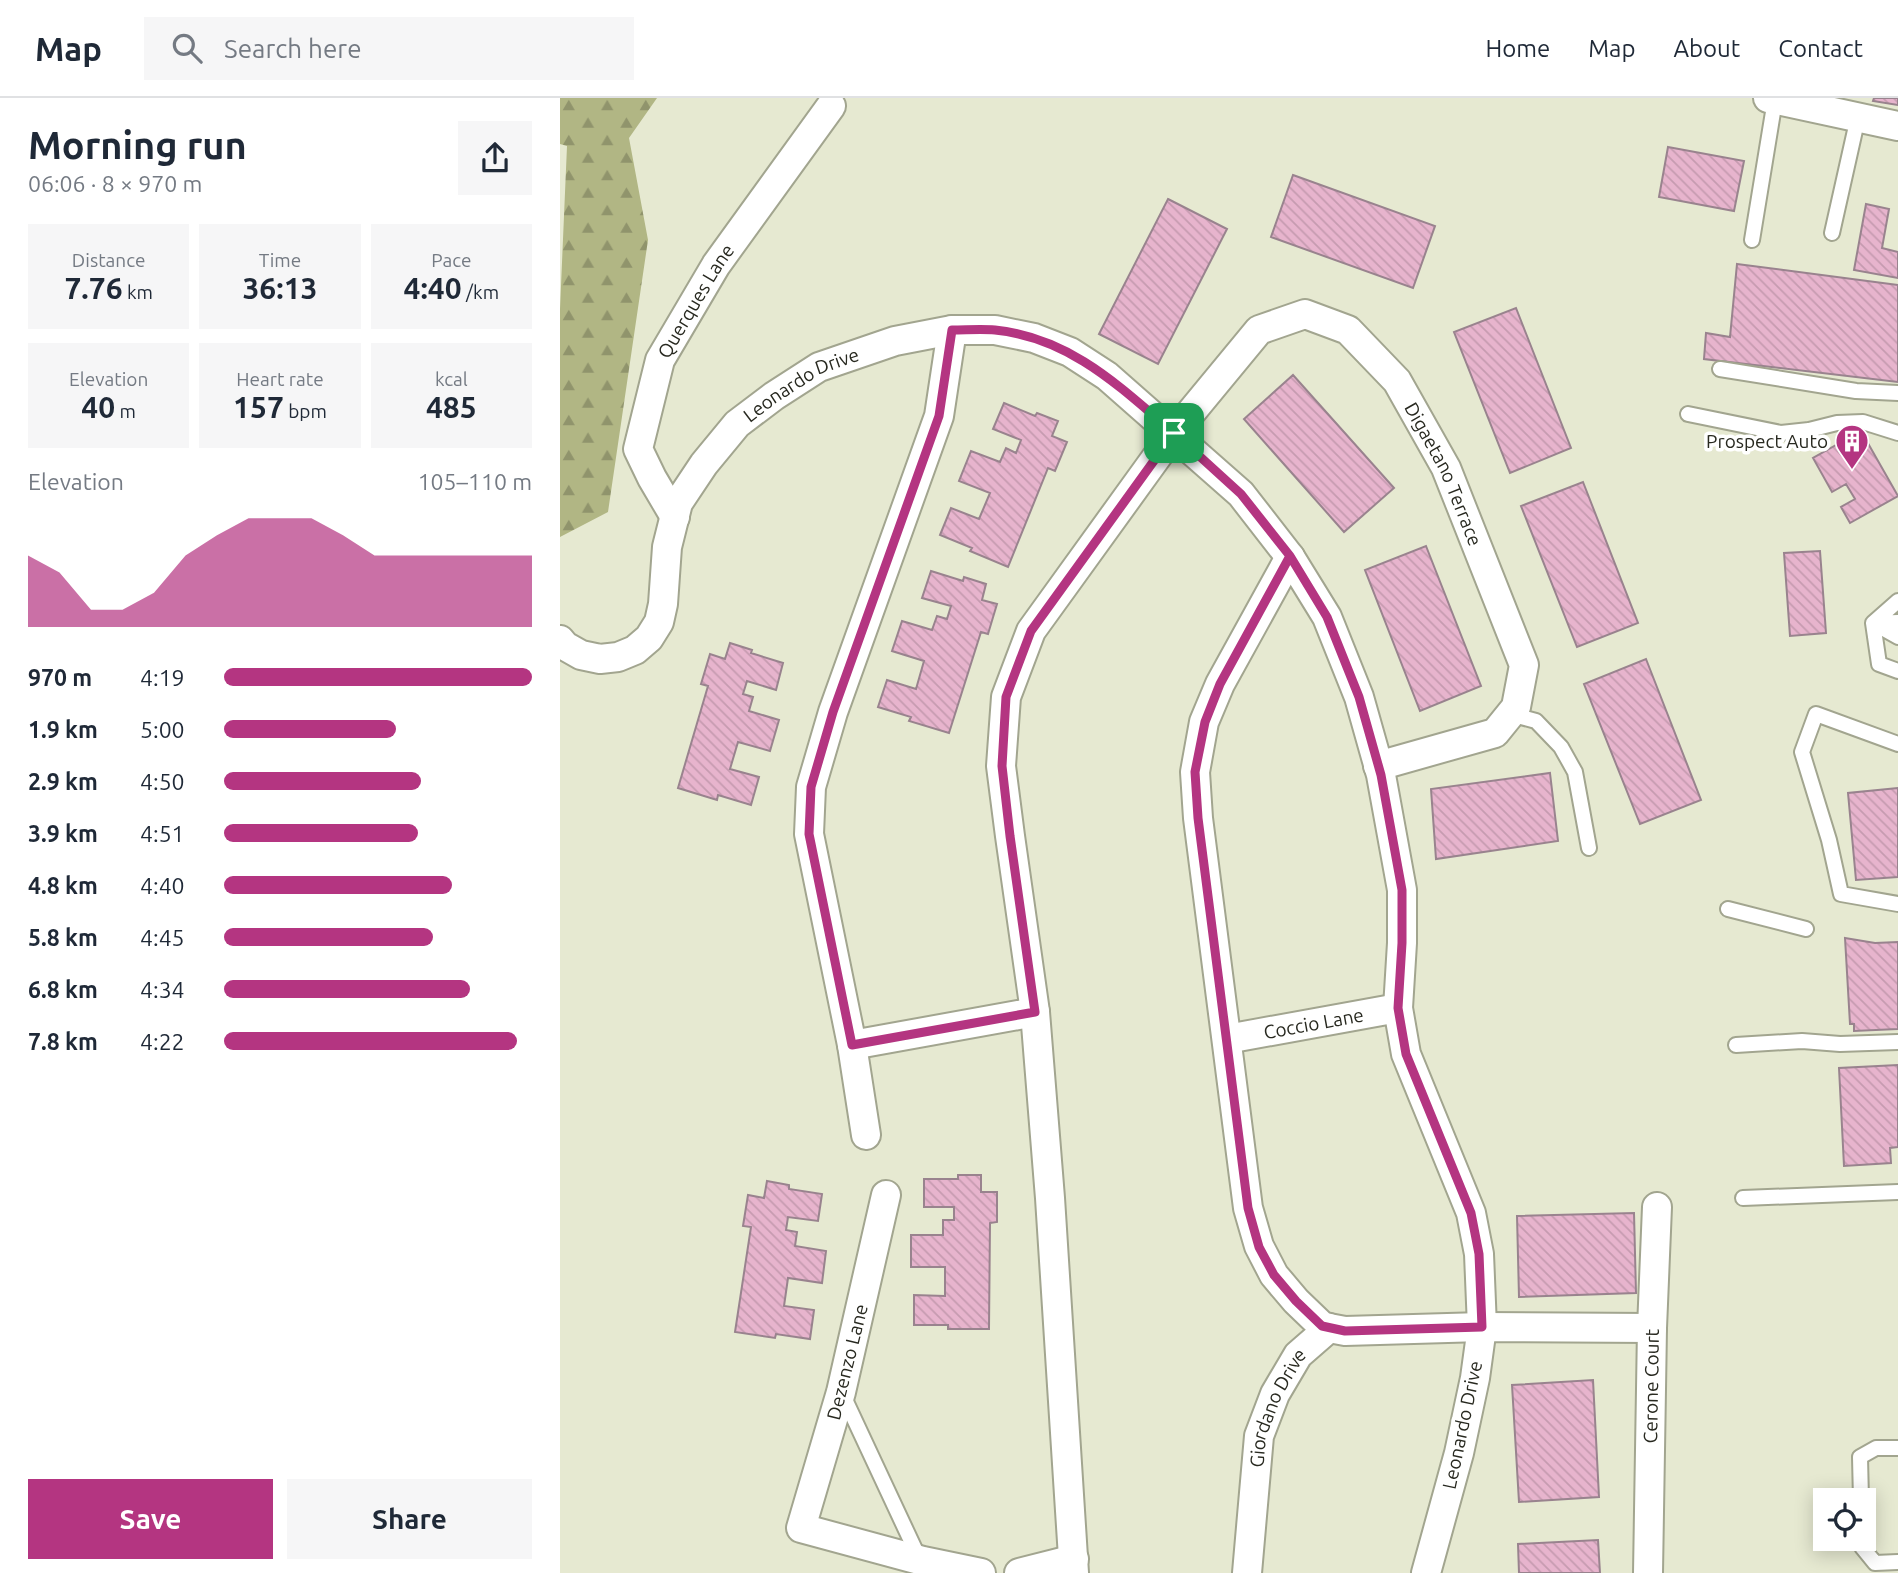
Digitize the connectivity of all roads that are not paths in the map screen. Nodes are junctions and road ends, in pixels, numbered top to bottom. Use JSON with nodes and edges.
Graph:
{"nodes":[{"id":1,"x":1771,"y":99,"type":"edge"},
{"id":2,"x":831,"y":106,"type":"dead end"},
{"id":3,"x":1858,"y":117,"type":"junction"},
{"id":4,"x":1898,"y":126,"type":"edge"},
{"id":5,"x":1832,"y":233,"type":"dead end"},
{"id":6,"x":1752,"y":240,"type":"dead end"},
{"id":7,"x":952,"y":330,"type":"junction"},
{"id":8,"x":1720,"y":369,"type":"dead end"},
{"id":9,"x":1898,"y":393,"type":"edge"},
{"id":10,"x":1688,"y":414,"type":"dead end"},
{"id":11,"x":1174,"y":433,"type":"junction"},
{"id":12,"x":1898,"y":433,"type":"edge"},
{"id":13,"x":675,"y":517,"type":"junction"},
{"id":14,"x":1290,"y":556,"type":"junction"},
{"id":15,"x":1898,"y":601,"type":"edge"},
{"id":16,"x":1898,"y":622,"type":"edge"},
{"id":17,"x":1873,"y":623,"type":"junction"},
{"id":18,"x":1898,"y":637,"type":"edge"},
{"id":19,"x":560,"y":640,"type":"edge"},
{"id":20,"x":1898,"y":671,"type":"edge"},
{"id":21,"x":1510,"y":714,"type":"junction"},
{"id":22,"x":1898,"y":744,"type":"edge"},
{"id":23,"x":1378,"y":766,"type":"junction"},
{"id":24,"x":1590,"y":848,"type":"dead end"},
{"id":25,"x":1898,"y":904,"type":"edge"},
{"id":26,"x":1728,"y":909,"type":"dead end"},
{"id":27,"x":1806,"y":929,"type":"dead end"},
{"id":28,"x":1398,"y":1008,"type":"junction"},
{"id":29,"x":1035,"y":1012,"type":"junction"},
{"id":30,"x":1227,"y":1039,"type":"junction"},
{"id":31,"x":1898,"y":1042,"type":"edge"},
{"id":32,"x":852,"y":1045,"type":"junction"},
{"id":33,"x":1736,"y":1045,"type":"dead end"},
{"id":34,"x":866,"y":1135,"type":"dead end"},
{"id":35,"x":1898,"y":1192,"type":"edge"},
{"id":36,"x":886,"y":1195,"type":"dead end"},
{"id":37,"x":1743,"y":1198,"type":"dead end"},
{"id":38,"x":1657,"y":1206,"type":"dead end"},
{"id":39,"x":1482,"y":1327,"type":"junction"},
{"id":40,"x":1329,"y":1328,"type":"junction"},
{"id":41,"x":1652,"y":1328,"type":"junction"},
{"id":42,"x":841,"y":1392,"type":"junction"},
{"id":43,"x":1898,"y":1448,"type":"edge"},
{"id":44,"x":1861,"y":1488,"type":"edge"},
{"id":45,"x":1865,"y":1551,"type":"edge"},
{"id":46,"x":920,"y":1560,"type":"junction"},
{"id":47,"x":1898,"y":1562,"type":"edge"},
{"id":48,"x":1074,"y":1566,"type":"edge"},
{"id":49,"x":981,"y":1573,"type":"edge"},
{"id":50,"x":1019,"y":1573,"type":"edge"},
{"id":51,"x":1247,"y":1573,"type":"edge"},
{"id":52,"x":1426,"y":1573,"type":"edge"},
{"id":53,"x":1648,"y":1573,"type":"edge"}],
"edges":[{"from":1,"to":3,"type":"street"},
{"from":1,"to":6,"type":"lane"},
{"from":2,"to":13,"type":"street","name":"Querques Lane"},
{"from":3,"to":4,"type":"street"},
{"from":3,"to":5,"type":"lane"},
{"from":7,"to":11,"type":"street","name":"Leonardo Drive"},
{"from":7,"to":13,"type":"street","name":"Leonardo Drive"},
{"from":7,"to":32,"type":"street"},
{"from":8,"to":9,"type":"lane"},
{"from":10,"to":12,"type":"lane"},
{"from":11,"to":14,"type":"street","name":"Leonardo Drive"},
{"from":11,"to":21,"type":"street","name":"Digaetano Terrace"},
{"from":11,"to":29,"type":"street"},
{"from":13,"to":19,"type":"street","name":"Leonardo Drive"},
{"from":14,"to":23,"type":"street","name":"Leonardo Drive"},
{"from":14,"to":30,"type":"street"},
{"from":15,"to":17,"type":"lane"},
{"from":16,"to":17,"type":"lane"},
{"from":17,"to":18,"type":"lane"},
{"from":17,"to":20,"type":"lane"},
{"from":21,"to":23,"type":"street"},
{"from":21,"to":24,"type":"lane"},
{"from":22,"to":25,"type":"lane"},
{"from":23,"to":28,"type":"street","name":"Leonardo Drive"},
{"from":26,"to":27,"type":"lane"},
{"from":28,"to":30,"type":"street","name":"Coccio Lane"},
{"from":28,"to":39,"type":"street","name":"Leonardo Drive"},
{"from":29,"to":32,"type":"street"},
{"from":29,"to":48,"type":"street"},
{"from":30,"to":40,"type":"street"},
{"from":31,"to":33,"type":"lane"},
{"from":32,"to":34,"type":"street"},
{"from":35,"to":37,"type":"lane"},
{"from":36,"to":42,"type":"street","name":"Dezenzo Lane"},
{"from":38,"to":41,"type":"street"},
{"from":39,"to":40,"type":"street"},
{"from":39,"to":41,"type":"street","name":"Cerone Court"},
{"from":39,"to":52,"type":"street","name":"Leonardo Drive"},
{"from":40,"to":51,"type":"street","name":"Giordano Drive"},
{"from":41,"to":53,"type":"street","name":"Cerone Court"},
{"from":42,"to":46,"type":"lane"},
{"from":42,"to":46,"type":"street","name":"Dezenzo Lane"},
{"from":43,"to":44,"type":"lane"},
{"from":45,"to":47,"type":"lane"},
{"from":46,"to":49,"type":"street"},
{"from":48,"to":50,"type":"street"}]}
